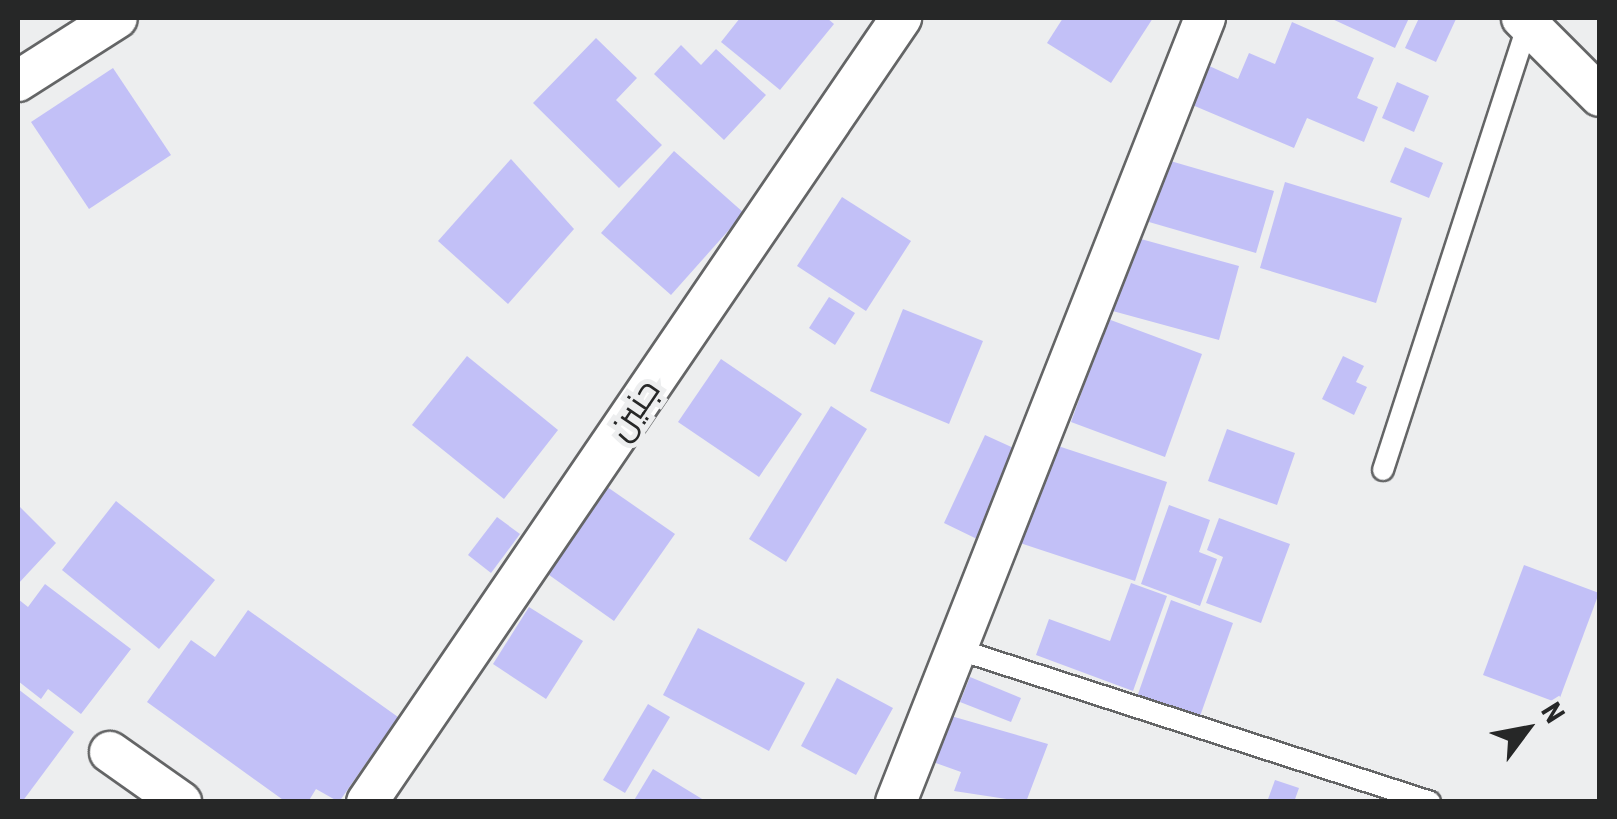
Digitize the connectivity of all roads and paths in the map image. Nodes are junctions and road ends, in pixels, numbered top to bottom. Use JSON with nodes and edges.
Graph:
{"nodes":[{"id":1,"x":117,"y":18,"type":"edge"},
{"id":2,"x":901,"y":18,"type":"edge"},
{"id":3,"x":1205,"y":18,"type":"edge"},
{"id":4,"x":1525,"y":21,"type":"edge"},
{"id":5,"x":18,"y":81,"type":"edge"},
{"id":6,"x":1600,"y":96,"type":"edge"},
{"id":7,"x":1384,"y":470,"type":"dead end"},
{"id":8,"x":960,"y":650,"type":"junction"},
{"id":9,"x":110,"y":752,"type":"dead end"},
{"id":10,"x":181,"y":802,"type":"edge"},
{"id":11,"x":366,"y":802,"type":"edge"},
{"id":12,"x":896,"y":802,"type":"edge"},
{"id":13,"x":1430,"y":802,"type":"edge"}],
"edges":[{"from":1,"to":5,"type":"street"},
{"from":2,"to":11,"type":"street","name":"جنين"},
{"from":3,"to":8,"type":"street"},
{"from":4,"to":6,"type":"street"},
{"from":4,"to":7,"type":"lane"},
{"from":8,"to":12,"type":"street"},
{"from":8,"to":13,"type":"lane"},
{"from":9,"to":10,"type":"street"}]}
